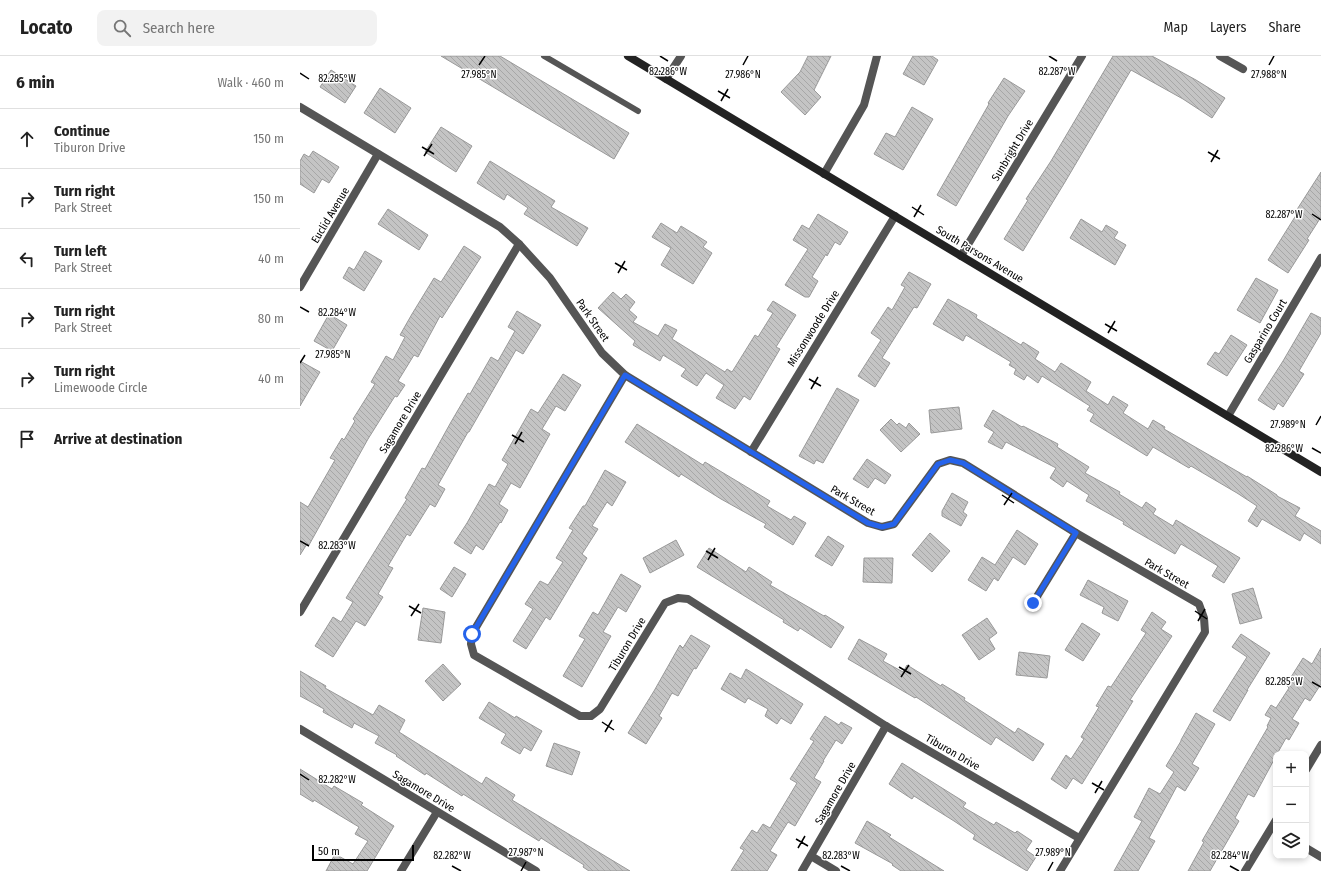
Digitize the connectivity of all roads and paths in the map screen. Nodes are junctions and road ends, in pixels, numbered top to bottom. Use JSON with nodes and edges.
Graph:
{"nodes":[{"id":1,"x":544,"y":56,"type":"edge"},
{"id":2,"x":628,"y":56,"type":"edge"},
{"id":3,"x":681,"y":56,"type":"edge"},
{"id":4,"x":877,"y":56,"type":"edge"},
{"id":5,"x":1082,"y":56,"type":"edge"},
{"id":6,"x":1220,"y":56,"type":"edge"},
{"id":7,"x":1243,"y":69,"type":"dead end"},
{"id":8,"x":666,"y":79,"type":"junction"},
{"id":9,"x":300,"y":107,"type":"edge"},
{"id":10,"x":638,"y":111,"type":"dead end"},
{"id":11,"x":378,"y":154,"type":"junction"},
{"id":12,"x":824,"y":174,"type":"junction"},
{"id":13,"x":895,"y":216,"type":"junction"},
{"id":14,"x":519,"y":244,"type":"junction"},
{"id":15,"x":961,"y":256,"type":"junction"},
{"id":16,"x":1321,"y":258,"type":"edge"},
{"id":17,"x":300,"y":287,"type":"edge"},
{"id":18,"x":625,"y":375,"type":"junction"},
{"id":19,"x":1228,"y":416,"type":"junction"},
{"id":20,"x":751,"y":452,"type":"junction"},
{"id":21,"x":1321,"y":472,"type":"edge"},
{"id":22,"x":1076,"y":533,"type":"junction"},
{"id":23,"x":1033,"y":603,"type":"dead end"},
{"id":24,"x":300,"y":612,"type":"edge"},
{"id":25,"x":886,"y":726,"type":"junction"},
{"id":26,"x":300,"y":729,"type":"edge"},
{"id":27,"x":1321,"y":745,"type":"edge"},
{"id":28,"x":1309,"y":765,"type":"edge"},
{"id":29,"x":438,"y":812,"type":"junction"},
{"id":30,"x":1273,"y":829,"type":"edge"},
{"id":31,"x":1079,"y":838,"type":"junction"},
{"id":32,"x":1309,"y":850,"type":"edge"},
{"id":33,"x":811,"y":856,"type":"junction"},
{"id":34,"x":1321,"y":857,"type":"edge"},
{"id":35,"x":401,"y":871,"type":"edge"},
{"id":36,"x":536,"y":871,"type":"edge"},
{"id":37,"x":802,"y":871,"type":"edge"},
{"id":38,"x":836,"y":871,"type":"edge"},
{"id":39,"x":1060,"y":871,"type":"edge"},
{"id":40,"x":1245,"y":871,"type":"edge"}],
"edges":[{"from":1,"to":10,"type":"lane"},
{"from":2,"to":8,"type":"street","name":"South Parsons Avenue"},
{"from":3,"to":8,"type":"street"},
{"from":4,"to":12,"type":"street"},
{"from":5,"to":15,"type":"street","name":"Sunbright Drive"},
{"from":6,"to":7,"type":"street"},
{"from":8,"to":12,"type":"street","name":"South Parsons Avenue"},
{"from":9,"to":11,"type":"street","name":"Park Street"},
{"from":11,"to":14,"type":"street","name":"Park Street"},
{"from":11,"to":17,"type":"street","name":"Euclid Avenue"},
{"from":12,"to":13,"type":"street","name":"South Parsons Avenue"},
{"from":13,"to":15,"type":"street","name":"South Parsons Avenue"},
{"from":13,"to":20,"type":"street","name":"Missonwoode Drive"},
{"from":14,"to":18,"type":"street","name":"Park Street"},
{"from":14,"to":24,"type":"street","name":"Sagamore Drive"},
{"from":15,"to":19,"type":"street","name":"South Parsons Avenue"},
{"from":16,"to":19,"type":"street","name":"Gasparino Court"},
{"from":18,"to":20,"type":"street","name":"Park Street"},
{"from":18,"to":25,"type":"street","name":"Tiburon Drive"},
{"from":19,"to":21,"type":"street","name":"South Parsons Avenue"},
{"from":20,"to":22,"type":"street","name":"Park Street"},
{"from":22,"to":23,"type":"street"},
{"from":22,"to":31,"type":"street","name":"Park Street"},
{"from":25,"to":31,"type":"street","name":"Tiburon Drive"},
{"from":25,"to":33,"type":"street","name":"Sagamore Drive"},
{"from":26,"to":29,"type":"street","name":"Sagamore Drive"},
{"from":27,"to":28,"type":"street"},
{"from":29,"to":35,"type":"street"},
{"from":29,"to":36,"type":"street","name":"Sagamore Drive"},
{"from":30,"to":40,"type":"street"},
{"from":31,"to":39,"type":"street","name":"Park Street"},
{"from":32,"to":34,"type":"street"},
{"from":33,"to":37,"type":"street","name":"Sagamore Drive"},
{"from":33,"to":38,"type":"street"}]}
